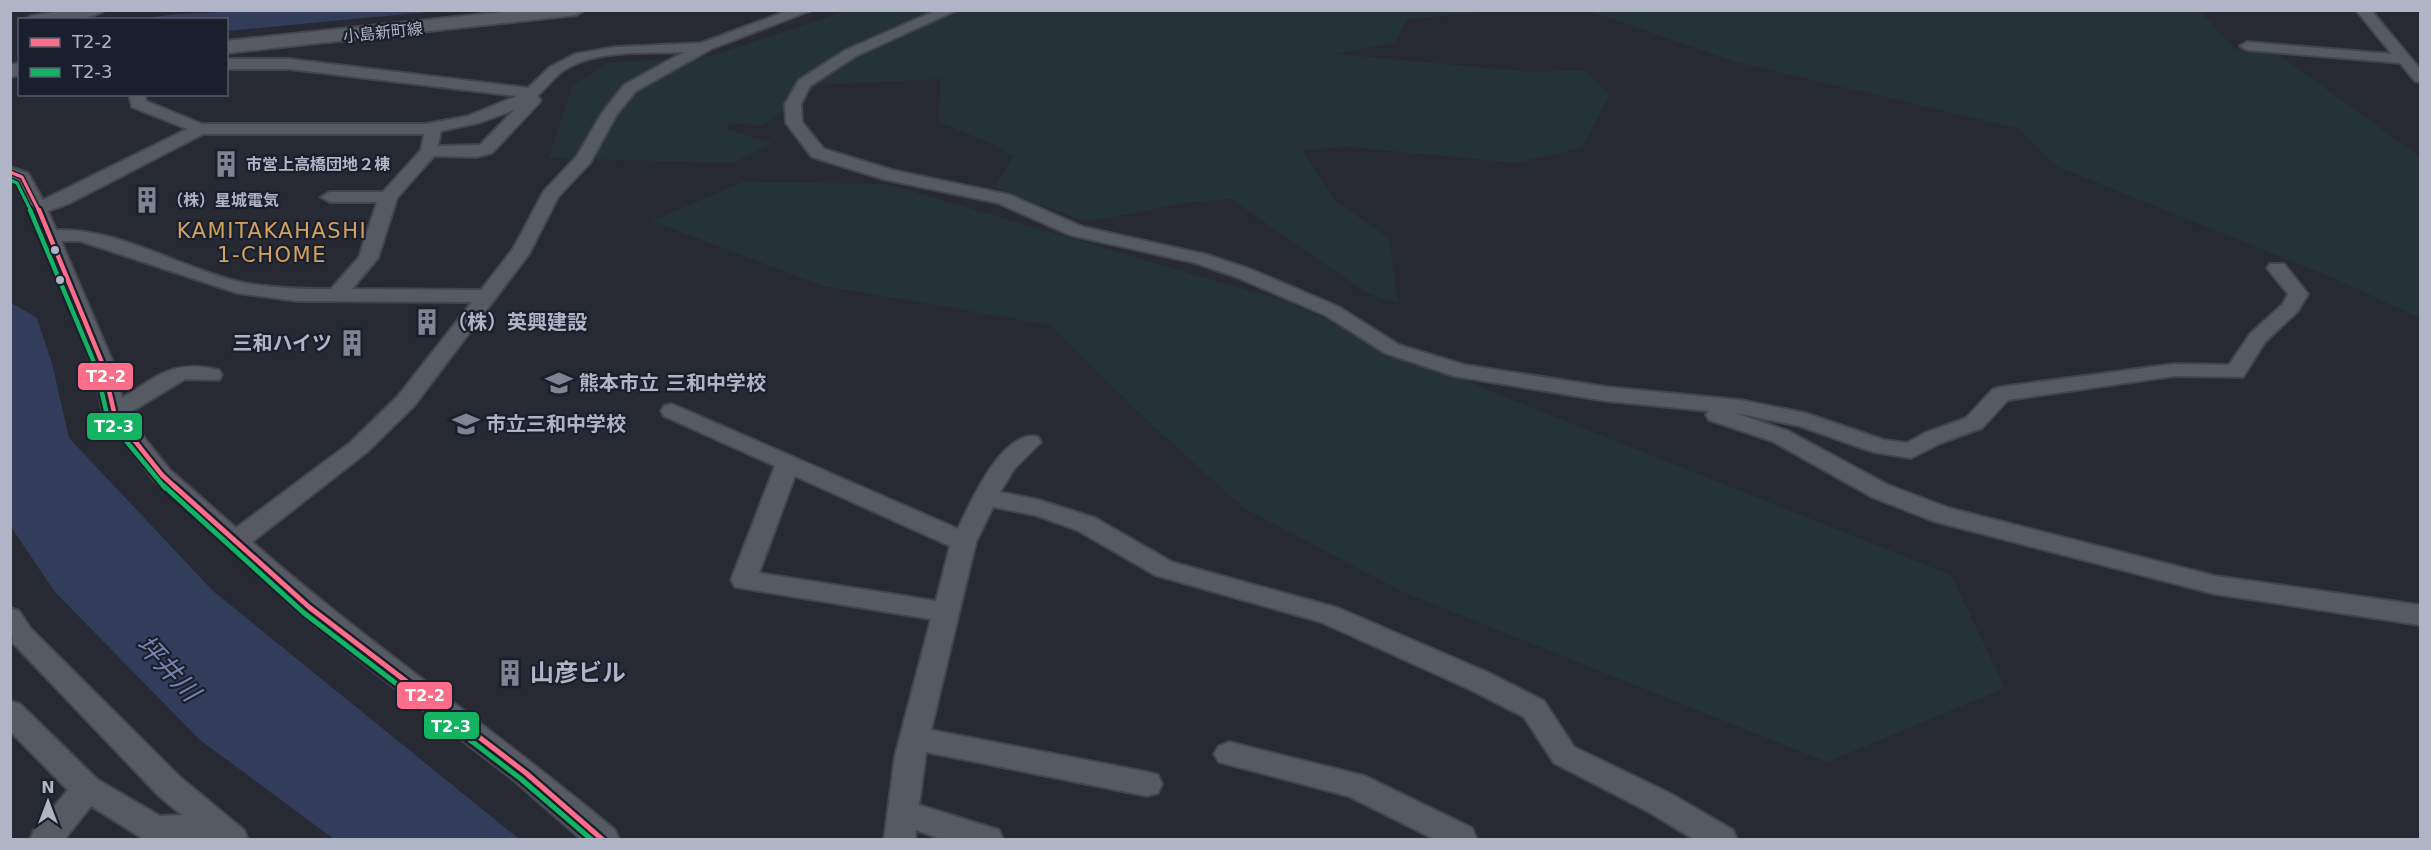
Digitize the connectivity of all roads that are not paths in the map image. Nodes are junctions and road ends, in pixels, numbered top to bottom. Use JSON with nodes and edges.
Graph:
{"nodes":[{"id":1,"x":62,"y":10,"type":"edge"},
{"id":2,"x":98,"y":10,"type":"edge"},
{"id":3,"x":576,"y":10,"type":"edge"},
{"id":4,"x":805,"y":10,"type":"edge"},
{"id":5,"x":950,"y":10,"type":"edge"},
{"id":6,"x":2363,"y":10,"type":"edge"},
{"id":7,"x":29,"y":18,"type":"edge"},
{"id":8,"x":44,"y":18,"type":"edge"},
{"id":9,"x":706,"y":46,"type":"junction"},
{"id":10,"x":2247,"y":46,"type":"dead end"},
{"id":11,"x":228,"y":47,"type":"edge"},
{"id":12,"x":2403,"y":59,"type":"junction"},
{"id":13,"x":228,"y":64,"type":"edge"},
{"id":14,"x":2421,"y":78,"type":"edge"},
{"id":15,"x":531,"y":93,"type":"junction"},
{"id":16,"x":137,"y":96,"type":"edge"},
{"id":17,"x":434,"y":127,"type":"junction"},
{"id":18,"x":200,"y":129,"type":"junction"},
{"id":19,"x":429,"y":151,"type":"junction"},
{"id":20,"x":10,"y":172,"type":"edge"},
{"id":21,"x":330,"y":197,"type":"dead end"},
{"id":22,"x":388,"y":197,"type":"junction"},
{"id":23,"x":38,"y":208,"type":"junction"},
{"id":24,"x":50,"y":236,"type":"junction"},
{"id":25,"x":2277,"y":268,"type":"dead end"},
{"id":26,"x":337,"y":295,"type":"junction"},
{"id":27,"x":487,"y":296,"type":"junction"},
{"id":28,"x":212,"y":375,"type":"dead end"},
{"id":29,"x":1675,"y":401,"type":"junction"},
{"id":30,"x":672,"y":411,"type":"dead end"},
{"id":31,"x":114,"y":412,"type":"junction"},
{"id":32,"x":1029,"y":442,"type":"dead end"},
{"id":33,"x":788,"y":464,"type":"junction"},
{"id":34,"x":985,"y":497,"type":"junction"},
{"id":35,"x":236,"y":541,"type":"junction"},
{"id":36,"x":964,"y":542,"type":"junction"},
{"id":37,"x":946,"y":612,"type":"junction"},
{"id":38,"x":2421,"y":615,"type":"edge"},
{"id":39,"x":10,"y":618,"type":"edge"},
{"id":40,"x":10,"y":712,"type":"edge"},
{"id":41,"x":914,"y":738,"type":"junction"},
{"id":42,"x":1229,"y":754,"type":"dead end"},
{"id":43,"x":1147,"y":784,"type":"dead end"},
{"id":44,"x":87,"y":789,"type":"junction"},
{"id":45,"x":900,"y":826,"type":"edge"},
{"id":46,"x":225,"y":833,"type":"edge"},
{"id":47,"x":45,"y":840,"type":"edge"},
{"id":48,"x":604,"y":840,"type":"edge"},
{"id":49,"x":988,"y":840,"type":"edge"},
{"id":50,"x":1461,"y":840,"type":"edge"},
{"id":51,"x":1722,"y":840,"type":"edge"}],
"edges":[{"from":1,"to":7,"type":"street"},
{"from":2,"to":8,"type":"street"},
{"from":3,"to":11,"type":"main road","name":"小島新町線"},
{"from":4,"to":9,"type":"street"},
{"from":5,"to":29,"type":"street"},
{"from":6,"to":12,"type":"street"},
{"from":9,"to":15,"type":"street"},
{"from":9,"to":27,"type":"street"},
{"from":10,"to":12,"type":"street"},
{"from":12,"to":14,"type":"street"},
{"from":13,"to":15,"type":"street"},
{"from":15,"to":17,"type":"street"},
{"from":15,"to":19,"type":"street"},
{"from":16,"to":18,"type":"street"},
{"from":17,"to":18,"type":"street"},
{"from":17,"to":19,"type":"street"},
{"from":18,"to":23,"type":"street"},
{"from":19,"to":22,"type":"street"},
{"from":20,"to":23,"type":"street"},
{"from":21,"to":22,"type":"street"},
{"from":22,"to":26,"type":"street"},
{"from":23,"to":24,"type":"street"},
{"from":24,"to":26,"type":"street"},
{"from":24,"to":31,"type":"street"},
{"from":25,"to":29,"type":"street"},
{"from":26,"to":27,"type":"street"},
{"from":27,"to":35,"type":"street"},
{"from":28,"to":31,"type":"street"},
{"from":29,"to":38,"type":"street"},
{"from":30,"to":33,"type":"street"},
{"from":31,"to":35,"type":"street"},
{"from":32,"to":34,"type":"street"},
{"from":33,"to":36,"type":"street"},
{"from":33,"to":37,"type":"street"},
{"from":34,"to":36,"type":"street"},
{"from":34,"to":51,"type":"street"},
{"from":35,"to":48,"type":"street"},
{"from":36,"to":37,"type":"street"},
{"from":37,"to":41,"type":"street"},
{"from":39,"to":46,"type":"street"},
{"from":40,"to":44,"type":"street"},
{"from":41,"to":43,"type":"street"},
{"from":41,"to":45,"type":"street"},
{"from":42,"to":50,"type":"street"},
{"from":44,"to":46,"type":"street"},
{"from":44,"to":47,"type":"street"},
{"from":45,"to":49,"type":"street"}]}
